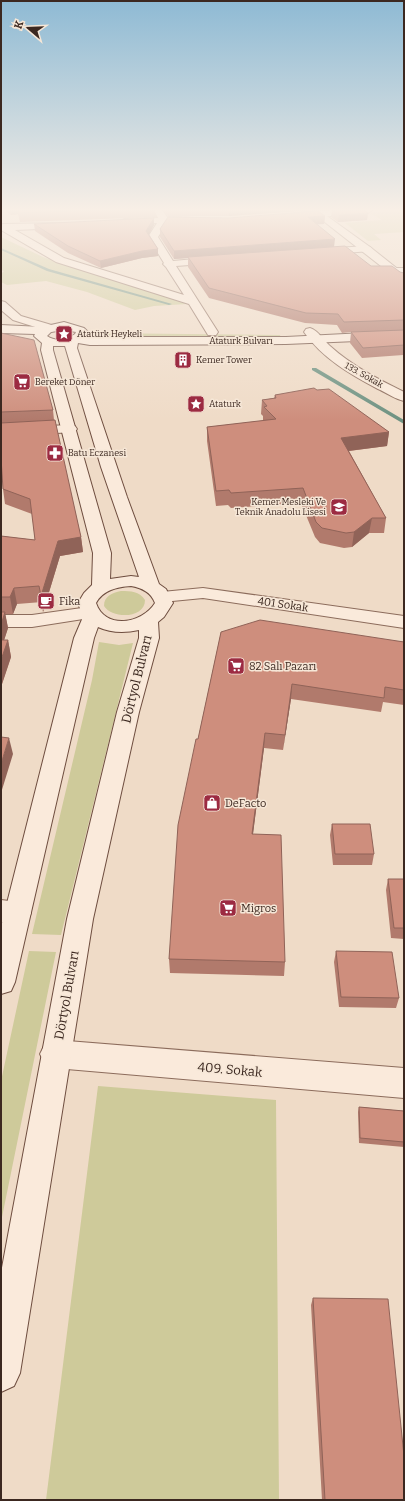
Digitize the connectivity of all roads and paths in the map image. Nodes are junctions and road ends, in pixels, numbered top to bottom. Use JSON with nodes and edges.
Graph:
{"nodes":[{"id":1,"x":124,"y":280,"type":"edge"},
{"id":2,"x":178,"y":280,"type":"edge"},
{"id":3,"x":191,"y":301,"type":"junction"},
{"id":4,"x":1,"y":304,"type":"edge"},
{"id":5,"x":17,"y":318,"type":"junction"},
{"id":6,"x":404,"y":328,"type":"edge"},
{"id":7,"x":1,"y":332,"type":"edge"},
{"id":8,"x":212,"y":332,"type":"junction"},
{"id":9,"x":46,"y":335,"type":"junction"},
{"id":10,"x":404,"y":335,"type":"edge"},
{"id":11,"x":77,"y":336,"type":"junction"},
{"id":12,"x":314,"y":336,"type":"junction"},
{"id":13,"x":404,"y":397,"type":"edge"},
{"id":14,"x":70,"y":429,"type":"junction"},
{"id":15,"x":1,"y":432,"type":"edge"},
{"id":16,"x":101,"y":587,"type":"junction"},
{"id":17,"x":156,"y":591,"type":"junction"},
{"id":18,"x":91,"y":615,"type":"junction"},
{"id":19,"x":1,"y":621,"type":"edge"},
{"id":20,"x":148,"y":621,"type":"junction"},
{"id":21,"x":404,"y":622,"type":"edge"},
{"id":22,"x":9,"y":912,"type":"edge"},
{"id":23,"x":1,"y":982,"type":"edge"},
{"id":24,"x":56,"y":1054,"type":"junction"},
{"id":25,"x":404,"y":1083,"type":"edge"},
{"id":26,"x":1,"y":1373,"type":"edge"}],
"edges":[{"from":1,"to":3,"type":"main road"},
{"from":2,"to":3,"type":"main road"},
{"from":3,"to":8,"type":"main road"},
{"from":4,"to":5,"type":"main road"},
{"from":5,"to":7,"type":"main road"},
{"from":5,"to":9,"type":"main road"},
{"from":6,"to":12,"type":"main road","name":"Ataturk Bulvarı"},
{"from":7,"to":9,"type":"main road"},
{"from":8,"to":11,"type":"main road","name":"Ataturk Bulvarı"},
{"from":8,"to":12,"type":"main road","name":"Ataturk Bulvarı"},
{"from":9,"to":11,"type":"main road"},
{"from":9,"to":14,"type":"main road"},
{"from":10,"to":12,"type":"main road","name":"Ataturk Bulvarı"},
{"from":11,"to":12,"type":"main road","name":"Ataturk Bulvarı"},
{"from":11,"to":17,"type":"main road"},
{"from":12,"to":13,"type":"main road","name":"133. Sokak"},
{"from":14,"to":15,"type":"main road"},
{"from":14,"to":16,"type":"main road"},
{"from":16,"to":17,"type":"main road"},
{"from":16,"to":18,"type":"main road"},
{"from":17,"to":20,"type":"main road"},
{"from":17,"to":21,"type":"main road","name":"401 Sokak"},
{"from":18,"to":19,"type":"main road"},
{"from":18,"to":20,"type":"main road"},
{"from":18,"to":22,"type":"main road"},
{"from":20,"to":24,"type":"main road","name":"Dörtyol Bulvarı"},
{"from":22,"to":23,"type":"main road"},
{"from":24,"to":25,"type":"main road","name":"409. Sokak"},
{"from":24,"to":26,"type":"main road","name":"Dörtyol Bulvarı"}]}
